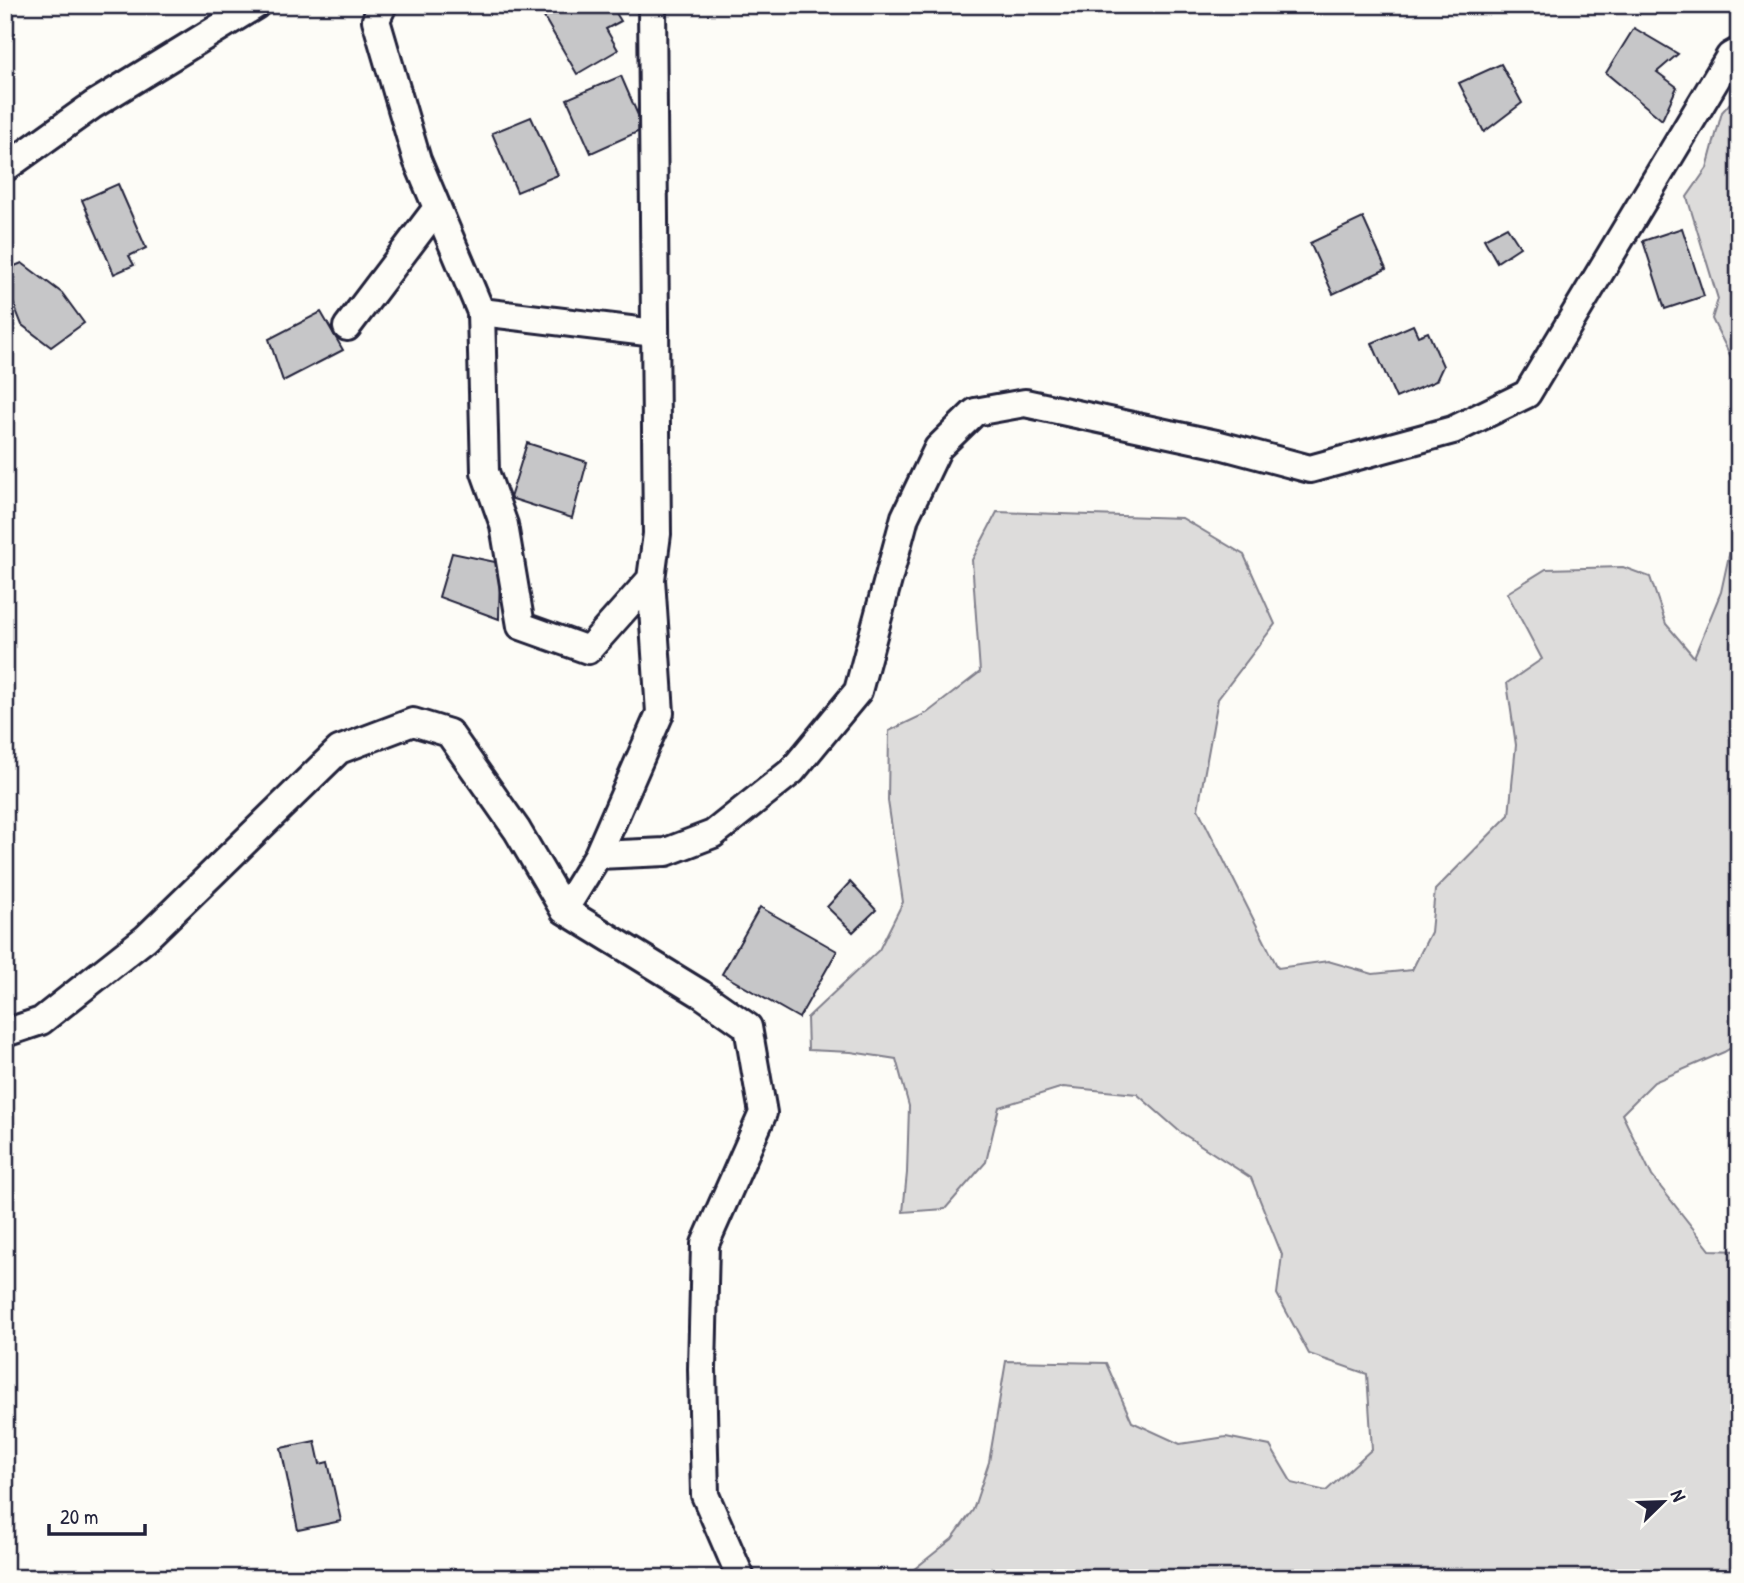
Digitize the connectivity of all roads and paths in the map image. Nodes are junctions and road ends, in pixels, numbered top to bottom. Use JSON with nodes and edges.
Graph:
{"nodes":[{"id":1,"x":256,"y":5,"type":"edge"},
{"id":2,"x":383,"y":5,"type":"edge"},
{"id":3,"x":652,"y":5,"type":"edge"},
{"id":4,"x":1739,"y":51,"type":"edge"},
{"id":5,"x":5,"y":168,"type":"edge"},
{"id":6,"x":437,"y":208,"type":"junction"},
{"id":7,"x":481,"y":312,"type":"junction"},
{"id":8,"x":347,"y":327,"type":"dead end"},
{"id":9,"x":655,"y":333,"type":"junction"},
{"id":10,"x":651,"y":579,"type":"junction"},
{"id":11,"x":598,"y":855,"type":"junction"},
{"id":12,"x":564,"y":911,"type":"junction"},
{"id":13,"x":5,"y":1033,"type":"edge"},
{"id":14,"x":741,"y":1578,"type":"edge"}],
"edges":[{"from":1,"to":5,"type":"street"},
{"from":2,"to":6,"type":"street"},
{"from":3,"to":9,"type":"street"},
{"from":4,"to":11,"type":"street"},
{"from":6,"to":7,"type":"street"},
{"from":6,"to":8,"type":"street"},
{"from":7,"to":9,"type":"street"},
{"from":7,"to":10,"type":"street"},
{"from":9,"to":10,"type":"street"},
{"from":10,"to":11,"type":"street"},
{"from":11,"to":12,"type":"street"},
{"from":12,"to":13,"type":"street"},
{"from":12,"to":14,"type":"street"}]}
